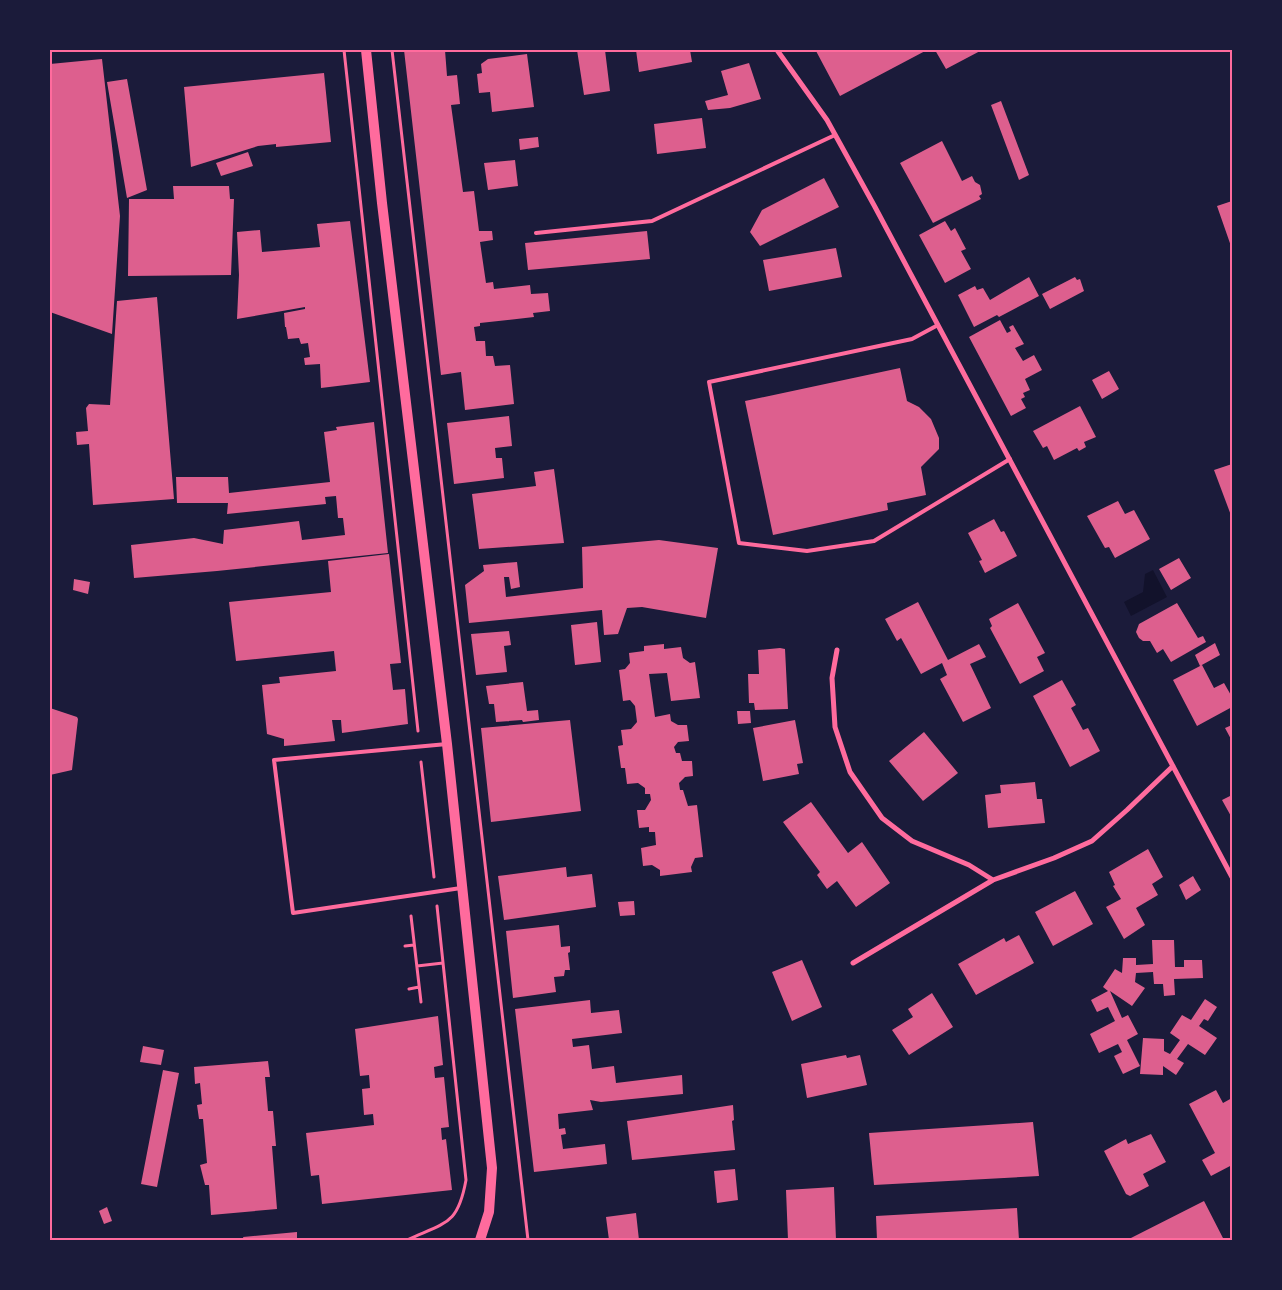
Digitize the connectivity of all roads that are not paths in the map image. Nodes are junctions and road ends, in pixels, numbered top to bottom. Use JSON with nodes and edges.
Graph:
{"nodes":[{"id":1,"x":366,"y":50,"type":"edge"},
{"id":2,"x":777,"y":50,"type":"edge"},
{"id":3,"x":835,"y":135,"type":"junction"},
{"id":4,"x":536,"y":233,"type":"dead end"},
{"id":5,"x":938,"y":325,"type":"junction"},
{"id":6,"x":1010,"y":460,"type":"junction"},
{"id":7,"x":837,"y":650,"type":"dead end"},
{"id":8,"x":447,"y":744,"type":"junction"},
{"id":9,"x":1173,"y":766,"type":"junction"},
{"id":10,"x":1232,"y":877,"type":"edge"},
{"id":11,"x":993,"y":880,"type":"junction"},
{"id":12,"x":462,"y":888,"type":"junction"},
{"id":13,"x":853,"y":964,"type":"dead end"},
{"id":14,"x":480,"y":1240,"type":"edge"}],
"edges":[{"from":1,"to":8,"type":"main road"},
{"from":2,"to":3,"type":"street"},
{"from":3,"to":4,"type":"lane"},
{"from":3,"to":5,"type":"street"},
{"from":5,"to":6,"type":"street"},
{"from":5,"to":6,"type":"lane"},
{"from":6,"to":9,"type":"street"},
{"from":7,"to":11,"type":"street"},
{"from":8,"to":12,"type":"main road"},
{"from":8,"to":12,"type":"lane"},
{"from":9,"to":10,"type":"street"},
{"from":9,"to":11,"type":"street"},
{"from":11,"to":13,"type":"street"},
{"from":12,"to":14,"type":"main road"}]}
